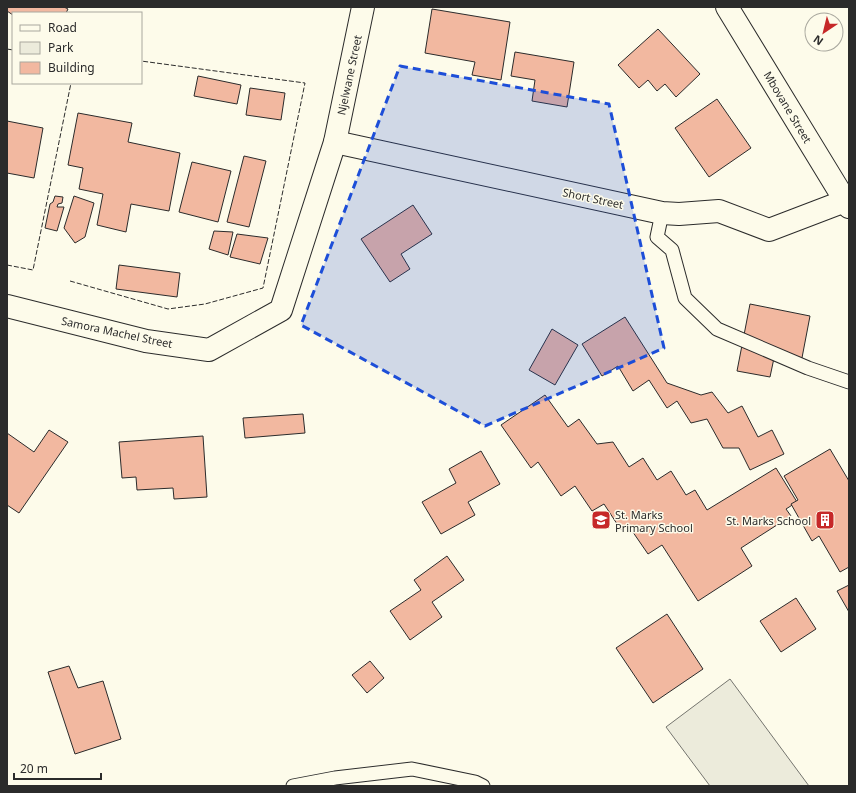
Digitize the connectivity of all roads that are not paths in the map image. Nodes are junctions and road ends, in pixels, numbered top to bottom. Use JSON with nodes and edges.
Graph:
{"nodes":[{"id":1,"x":363,"y":7,"type":"edge"},
{"id":2,"x":727,"y":7,"type":"edge"},
{"id":3,"x":335,"y":142,"type":"junction"},
{"id":4,"x":847,"y":204,"type":"edge"},
{"id":5,"x":662,"y":213,"type":"junction"},
{"id":6,"x":7,"y":306,"type":"edge"},
{"id":7,"x":849,"y":382,"type":"edge"},
{"id":8,"x":332,"y":782,"type":"edge"},
{"id":9,"x":293,"y":786,"type":"edge"},
{"id":10,"x":483,"y":786,"type":"edge"}],
"edges":[{"from":1,"to":3,"type":"street","name":"Njelwane Street"},
{"from":2,"to":4,"type":"street","name":"Mbovane Street"},
{"from":3,"to":5,"type":"street","name":"Short Street"},
{"from":3,"to":6,"type":"street","name":"Samora Machel Street"},
{"from":4,"to":5,"type":"street","name":"Short Street"},
{"from":5,"to":7,"type":"lane"},
{"from":8,"to":9,"type":"lane"},
{"from":8,"to":10,"type":"lane"}]}
